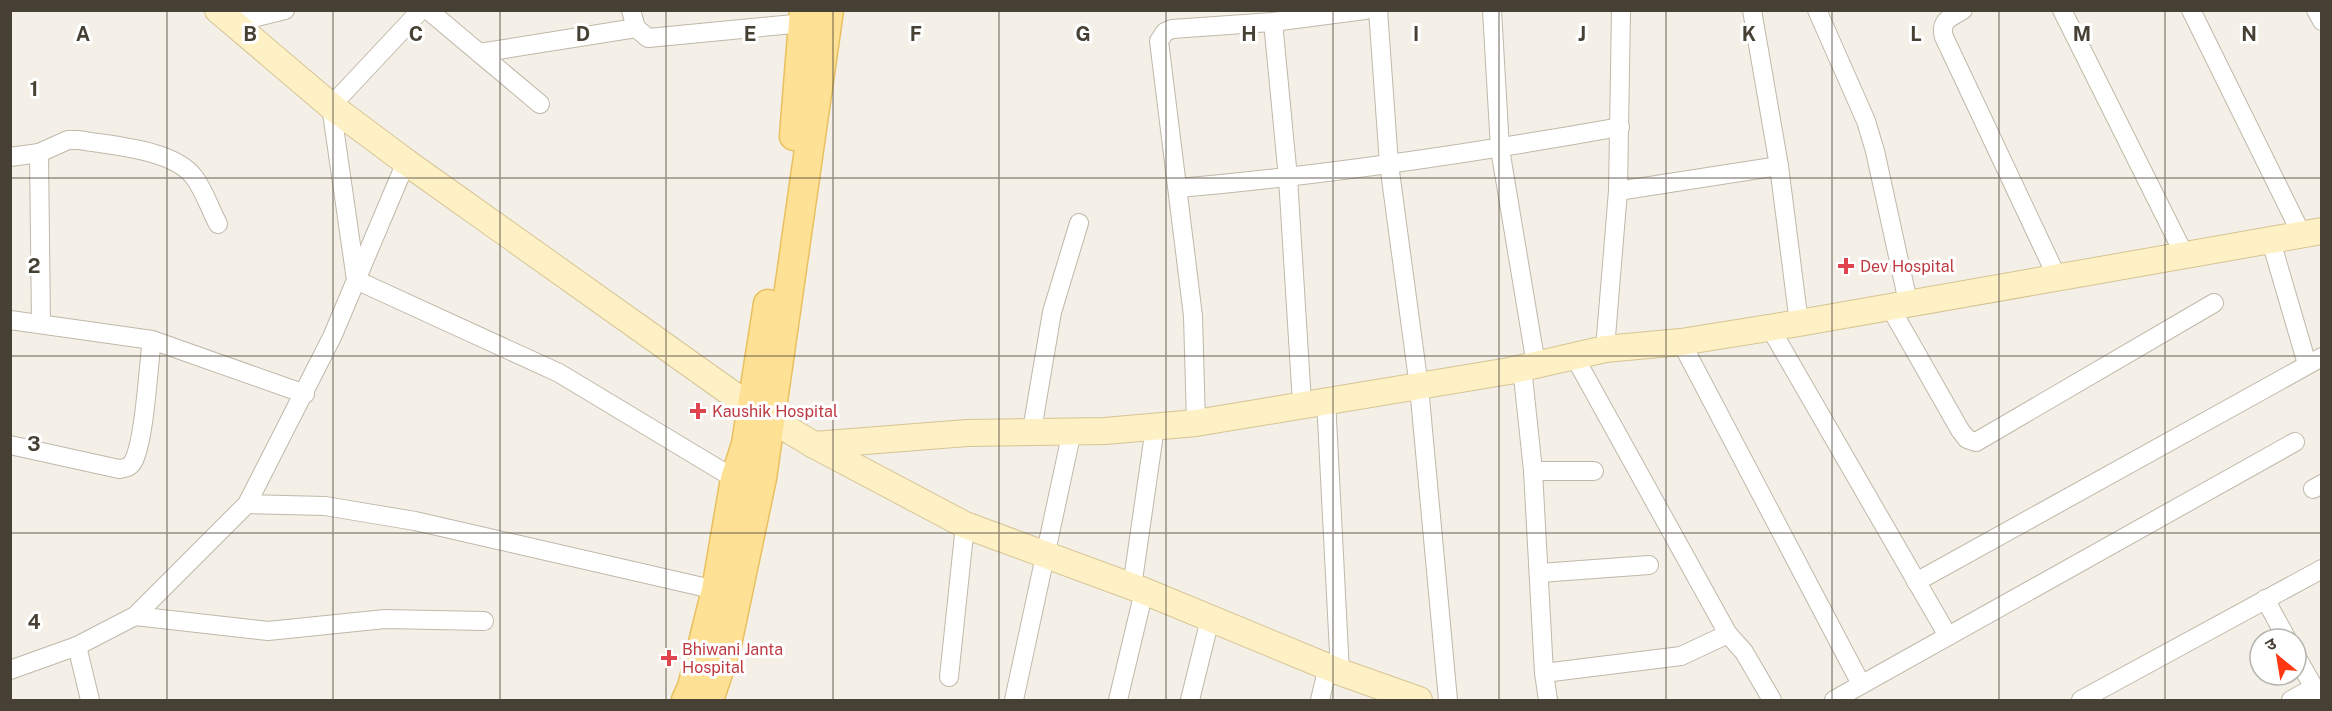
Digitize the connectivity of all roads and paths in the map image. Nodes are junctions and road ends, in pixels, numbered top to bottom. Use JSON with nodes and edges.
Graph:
{"nodes":[{"id":1,"x":285,"y":10,"type":"edge"},
{"id":2,"x":421,"y":10,"type":"edge"},
{"id":3,"x":428,"y":10,"type":"edge"},
{"id":4,"x":829,"y":10,"type":"edge"},
{"id":5,"x":1365,"y":10,"type":"edge"},
{"id":6,"x":1378,"y":10,"type":"edge"},
{"id":7,"x":1492,"y":10,"type":"edge"},
{"id":8,"x":1621,"y":10,"type":"edge"},
{"id":9,"x":1752,"y":10,"type":"edge"},
{"id":10,"x":1817,"y":10,"type":"edge"},
{"id":11,"x":1963,"y":10,"type":"edge"},
{"id":12,"x":2062,"y":10,"type":"edge"},
{"id":13,"x":2191,"y":10,"type":"edge"},
{"id":14,"x":2316,"y":10,"type":"edge"},
{"id":15,"x":225,"y":17,"type":"edge"},
{"id":16,"x":804,"y":17,"type":"edge"},
{"id":17,"x":633,"y":19,"type":"edge"},
{"id":18,"x":2322,"y":21,"type":"edge"},
{"id":19,"x":1273,"y":22,"type":"junction"},
{"id":20,"x":479,"y":53,"type":"junction"},
{"id":21,"x":540,"y":104,"type":"dead end"},
{"id":22,"x":331,"y":106,"type":"junction"},
{"id":23,"x":1620,"y":127,"type":"junction"},
{"id":24,"x":1500,"y":149,"type":"junction"},
{"id":25,"x":39,"y":153,"type":"junction"},
{"id":26,"x":10,"y":157,"type":"edge"},
{"id":27,"x":406,"y":162,"type":"junction"},
{"id":28,"x":1389,"y":164,"type":"junction"},
{"id":29,"x":1779,"y":166,"type":"junction"},
{"id":30,"x":1288,"y":178,"type":"junction"},
{"id":31,"x":1179,"y":188,"type":"junction"},
{"id":32,"x":1618,"y":191,"type":"junction"},
{"id":33,"x":1079,"y":223,"type":"dead end"},
{"id":34,"x":218,"y":224,"type":"dead end"},
{"id":35,"x":2312,"y":233,"type":"edge"},
{"id":36,"x":2271,"y":241,"type":"junction"},
{"id":37,"x":2184,"y":254,"type":"junction"},
{"id":38,"x":2057,"y":277,"type":"junction"},
{"id":39,"x":356,"y":280,"type":"junction"},
{"id":40,"x":2214,"y":303,"type":"dead end"},
{"id":41,"x":1899,"y":305,"type":"junction"},
{"id":42,"x":10,"y":320,"type":"edge"},
{"id":43,"x":1799,"y":323,"type":"junction"},
{"id":44,"x":40,"y":324,"type":"junction"},
{"id":45,"x":1769,"y":326,"type":"junction"},
{"id":46,"x":152,"y":340,"type":"junction"},
{"id":47,"x":1681,"y":342,"type":"junction"},
{"id":48,"x":1605,"y":350,"type":"junction"},
{"id":49,"x":1574,"y":356,"type":"junction"},
{"id":50,"x":2314,"y":360,"type":"edge"},
{"id":51,"x":1529,"y":366,"type":"junction"},
{"id":52,"x":1419,"y":387,"type":"junction"},
{"id":53,"x":305,"y":394,"type":"junction"},
{"id":54,"x":1314,"y":402,"type":"junction"},
{"id":55,"x":762,"y":413,"type":"junction"},
{"id":56,"x":1196,"y":423,"type":"junction"},
{"id":57,"x":1155,"y":427,"type":"junction"},
{"id":58,"x":1032,"y":430,"type":"junction"},
{"id":59,"x":1072,"y":431,"type":"junction"},
{"id":60,"x":2295,"y":442,"type":"dead end"},
{"id":61,"x":10,"y":445,"type":"edge"},
{"id":62,"x":814,"y":445,"type":"junction"},
{"id":63,"x":1533,"y":471,"type":"junction"},
{"id":64,"x":1594,"y":471,"type":"dead end"},
{"id":65,"x":735,"y":479,"type":"junction"},
{"id":66,"x":248,"y":504,"type":"junction"},
{"id":67,"x":965,"y":525,"type":"junction"},
{"id":68,"x":1044,"y":555,"type":"junction"},
{"id":69,"x":1649,"y":565,"type":"dead end"},
{"id":70,"x":2322,"y":569,"type":"edge"},
{"id":71,"x":1540,"y":573,"type":"junction"},
{"id":72,"x":1916,"y":582,"type":"junction"},
{"id":73,"x":1138,"y":589,"type":"junction"},
{"id":74,"x":716,"y":590,"type":"junction"},
{"id":75,"x":2265,"y":599,"type":"junction"},
{"id":76,"x":135,"y":615,"type":"junction"},
{"id":77,"x":1210,"y":619,"type":"junction"},
{"id":78,"x":484,"y":621,"type":"dead end"},
{"id":79,"x":2280,"y":627,"type":"edge"},
{"id":80,"x":1728,"y":634,"type":"junction"},
{"id":81,"x":1948,"y":636,"type":"junction"},
{"id":82,"x":77,"y":646,"type":"junction"},
{"id":83,"x":1334,"y":669,"type":"junction"},
{"id":84,"x":10,"y":670,"type":"edge"},
{"id":85,"x":1544,"y":673,"type":"junction"},
{"id":86,"x":949,"y":676,"type":"dead end"},
{"id":87,"x":2308,"y":678,"type":"edge"},
{"id":88,"x":1861,"y":684,"type":"junction"},
{"id":89,"x":2317,"y":694,"type":"edge"},
{"id":90,"x":90,"y":700,"type":"edge"},
{"id":91,"x":686,"y":700,"type":"edge"},
{"id":92,"x":709,"y":700,"type":"edge"},
{"id":93,"x":1014,"y":700,"type":"edge"},
{"id":94,"x":1118,"y":700,"type":"edge"},
{"id":95,"x":1190,"y":700,"type":"edge"},
{"id":96,"x":1320,"y":700,"type":"edge"},
{"id":97,"x":1419,"y":700,"type":"edge"},
{"id":98,"x":1448,"y":700,"type":"edge"},
{"id":99,"x":1548,"y":700,"type":"edge"},
{"id":100,"x":1772,"y":700,"type":"edge"},
{"id":101,"x":1834,"y":700,"type":"edge"},
{"id":102,"x":2080,"y":700,"type":"edge"},
{"id":103,"x":2291,"y":700,"type":"edge"}],
"edges":[{"from":1,"to":15,"type":"street"},
{"from":2,"to":22,"type":"street"},
{"from":3,"to":20,"type":"street"},
{"from":4,"to":55,"type":"main road"},
{"from":5,"to":19,"type":"street"},
{"from":6,"to":28,"type":"street"},
{"from":7,"to":24,"type":"street"},
{"from":8,"to":23,"type":"street"},
{"from":9,"to":29,"type":"street"},
{"from":10,"to":41,"type":"street"},
{"from":11,"to":38,"type":"street"},
{"from":12,"to":37,"type":"street"},
{"from":13,"to":35,"type":"street"},
{"from":14,"to":18,"type":"street"},
{"from":15,"to":22,"type":"street"},
{"from":16,"to":17,"type":"street"},
{"from":16,"to":55,"type":"main road"},
{"from":17,"to":20,"type":"street"},
{"from":19,"to":30,"type":"street"},
{"from":19,"to":31,"type":"street"},
{"from":20,"to":21,"type":"street"},
{"from":22,"to":27,"type":"street"},
{"from":22,"to":39,"type":"street"},
{"from":23,"to":24,"type":"street"},
{"from":23,"to":32,"type":"street"},
{"from":24,"to":28,"type":"street"},
{"from":24,"to":51,"type":"street"},
{"from":25,"to":26,"type":"street"},
{"from":25,"to":34,"type":"street"},
{"from":25,"to":44,"type":"street"},
{"from":27,"to":39,"type":"street"},
{"from":27,"to":55,"type":"street"},
{"from":28,"to":30,"type":"street"},
{"from":28,"to":52,"type":"street"},
{"from":29,"to":32,"type":"street"},
{"from":29,"to":43,"type":"street"},
{"from":30,"to":31,"type":"street"},
{"from":30,"to":54,"type":"street"},
{"from":31,"to":56,"type":"street"},
{"from":32,"to":48,"type":"street"},
{"from":33,"to":58,"type":"street"},
{"from":35,"to":36,"type":"street"},
{"from":36,"to":37,"type":"street"},
{"from":36,"to":50,"type":"street"},
{"from":37,"to":38,"type":"street"},
{"from":38,"to":41,"type":"street"},
{"from":39,"to":53,"type":"street"},
{"from":39,"to":65,"type":"street"},
{"from":40,"to":41,"type":"street"},
{"from":41,"to":43,"type":"street"},
{"from":42,"to":44,"type":"street"},
{"from":43,"to":45,"type":"street"},
{"from":44,"to":46,"type":"street"},
{"from":45,"to":47,"type":"street"},
{"from":45,"to":72,"type":"street"},
{"from":46,"to":53,"type":"street"},
{"from":46,"to":61,"type":"street"},
{"from":47,"to":48,"type":"street"},
{"from":47,"to":88,"type":"street"},
{"from":48,"to":49,"type":"street"},
{"from":49,"to":51,"type":"street"},
{"from":49,"to":80,"type":"street"},
{"from":50,"to":72,"type":"street"},
{"from":51,"to":52,"type":"street"},
{"from":51,"to":63,"type":"street"},
{"from":52,"to":54,"type":"street"},
{"from":52,"to":98,"type":"street"},
{"from":53,"to":66,"type":"street"},
{"from":54,"to":56,"type":"street"},
{"from":54,"to":83,"type":"street"},
{"from":55,"to":62,"type":"street"},
{"from":55,"to":65,"type":"main road"},
{"from":55,"to":92,"type":"main road"},
{"from":56,"to":57,"type":"street"},
{"from":57,"to":59,"type":"street"},
{"from":57,"to":73,"type":"street"},
{"from":58,"to":59,"type":"street"},
{"from":58,"to":62,"type":"street"},
{"from":59,"to":68,"type":"street"},
{"from":60,"to":81,"type":"street"},
{"from":62,"to":67,"type":"street"},
{"from":63,"to":64,"type":"street"},
{"from":63,"to":71,"type":"street"},
{"from":65,"to":74,"type":"main road"},
{"from":66,"to":74,"type":"street"},
{"from":66,"to":76,"type":"street"},
{"from":67,"to":68,"type":"street"},
{"from":67,"to":86,"type":"street"},
{"from":68,"to":73,"type":"street"},
{"from":68,"to":93,"type":"street"},
{"from":69,"to":71,"type":"street"},
{"from":70,"to":75,"type":"street"},
{"from":71,"to":85,"type":"street"},
{"from":72,"to":81,"type":"street"},
{"from":73,"to":77,"type":"street"},
{"from":73,"to":94,"type":"street"},
{"from":74,"to":91,"type":"main road"},
{"from":75,"to":79,"type":"street"},
{"from":75,"to":102,"type":"street"},
{"from":76,"to":78,"type":"street"},
{"from":76,"to":82,"type":"street"},
{"from":77,"to":83,"type":"street"},
{"from":77,"to":95,"type":"street"},
{"from":80,"to":85,"type":"street"},
{"from":80,"to":100,"type":"street"},
{"from":81,"to":88,"type":"street"},
{"from":82,"to":84,"type":"street"},
{"from":82,"to":90,"type":"street"},
{"from":83,"to":96,"type":"street"},
{"from":83,"to":97,"type":"street"},
{"from":85,"to":99,"type":"street"},
{"from":87,"to":89,"type":"street"},
{"from":88,"to":101,"type":"street"},
{"from":89,"to":103,"type":"street"}]}
